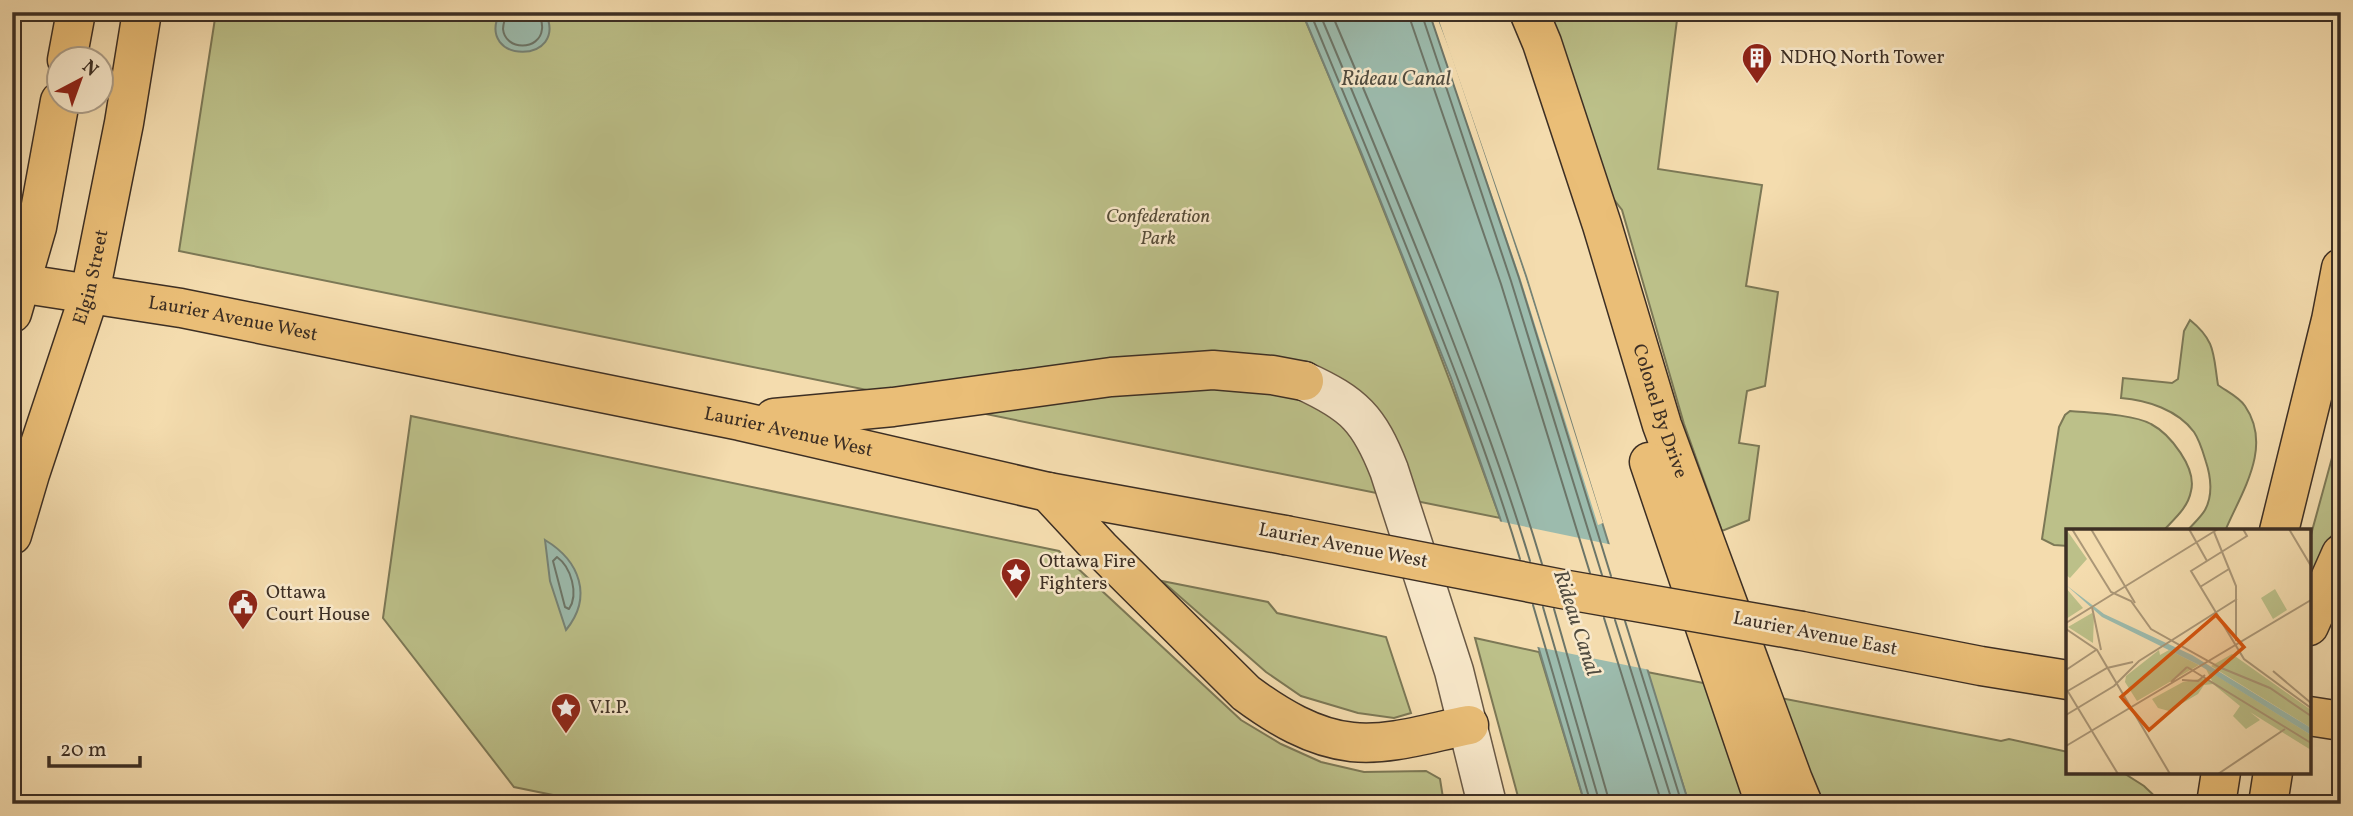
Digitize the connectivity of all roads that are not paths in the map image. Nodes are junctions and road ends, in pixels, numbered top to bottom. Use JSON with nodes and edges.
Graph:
{"nodes":[{"id":1,"x":76,"y":12,"type":"edge"},
{"id":2,"x":142,"y":12,"type":"edge"},
{"id":3,"x":1508,"y":12,"type":"edge"},
{"id":4,"x":1529,"y":12,"type":"edge"},
{"id":5,"x":70,"y":46,"type":"edge"},
{"id":6,"x":57,"y":116,"type":"edge"},
{"id":7,"x":2341,"y":268,"type":"edge"},
{"id":8,"x":15,"y":293,"type":"edge"},
{"id":9,"x":90,"y":293,"type":"junction"},
{"id":10,"x":1304,"y":381,"type":"joint"},
{"id":11,"x":740,"y":421,"type":"junction"},
{"id":12,"x":1048,"y":492,"type":"junction"},
{"id":13,"x":2279,"y":529,"type":"edge"},
{"id":14,"x":12,"y":535,"type":"edge"},
{"id":15,"x":2341,"y":554,"type":"edge"},
{"id":16,"x":1562,"y":589,"type":"joint"},
{"id":17,"x":2311,"y":622,"type":"edge"},
{"id":18,"x":2066,"y":680,"type":"edge"},
{"id":19,"x":2311,"y":716,"type":"edge"},
{"id":20,"x":2341,"y":720,"type":"edge"},
{"id":21,"x":1469,"y":725,"type":"junction"},
{"id":22,"x":2221,"y":774,"type":"edge"},
{"id":23,"x":2273,"y":774,"type":"edge"},
{"id":24,"x":1488,"y":804,"type":"edge"},
{"id":25,"x":1765,"y":804,"type":"edge"},
{"id":26,"x":1803,"y":804,"type":"edge"},
{"id":27,"x":2216,"y":804,"type":"edge"},
{"id":28,"x":2268,"y":804,"type":"edge"}],
"edges":[{"from":1,"to":5,"type":"main road"},
{"from":2,"to":9,"type":"main road","name":"Elgin Street"},
{"from":3,"to":25,"type":"main road","name":"Colonel By Drive"},
{"from":4,"to":26,"type":"main road","name":"Colonel By Drive"},
{"from":6,"to":8,"type":"main road"},
{"from":7,"to":13,"type":"main road"},
{"from":8,"to":9,"type":"main road","name":"Laurier Avenue West"},
{"from":9,"to":11,"type":"main road","name":"Laurier Avenue West"},
{"from":9,"to":14,"type":"main road","name":"Elgin Street"},
{"from":10,"to":11,"type":"main road"},
{"from":10,"to":21,"type":"street"},
{"from":11,"to":12,"type":"main road","name":"Laurier Avenue West"},
{"from":12,"to":16,"type":"main road","name":"Laurier Avenue West","bridge":true},
{"from":12,"to":21,"type":"main road"},
{"from":15,"to":17,"type":"main road"},
{"from":16,"to":18,"type":"main road","name":"Laurier Avenue East","bridge":true},
{"from":19,"to":20,"type":"main road"},
{"from":21,"to":24,"type":"street"},
{"from":22,"to":27,"type":"main road"},
{"from":23,"to":28,"type":"main road"}]}
